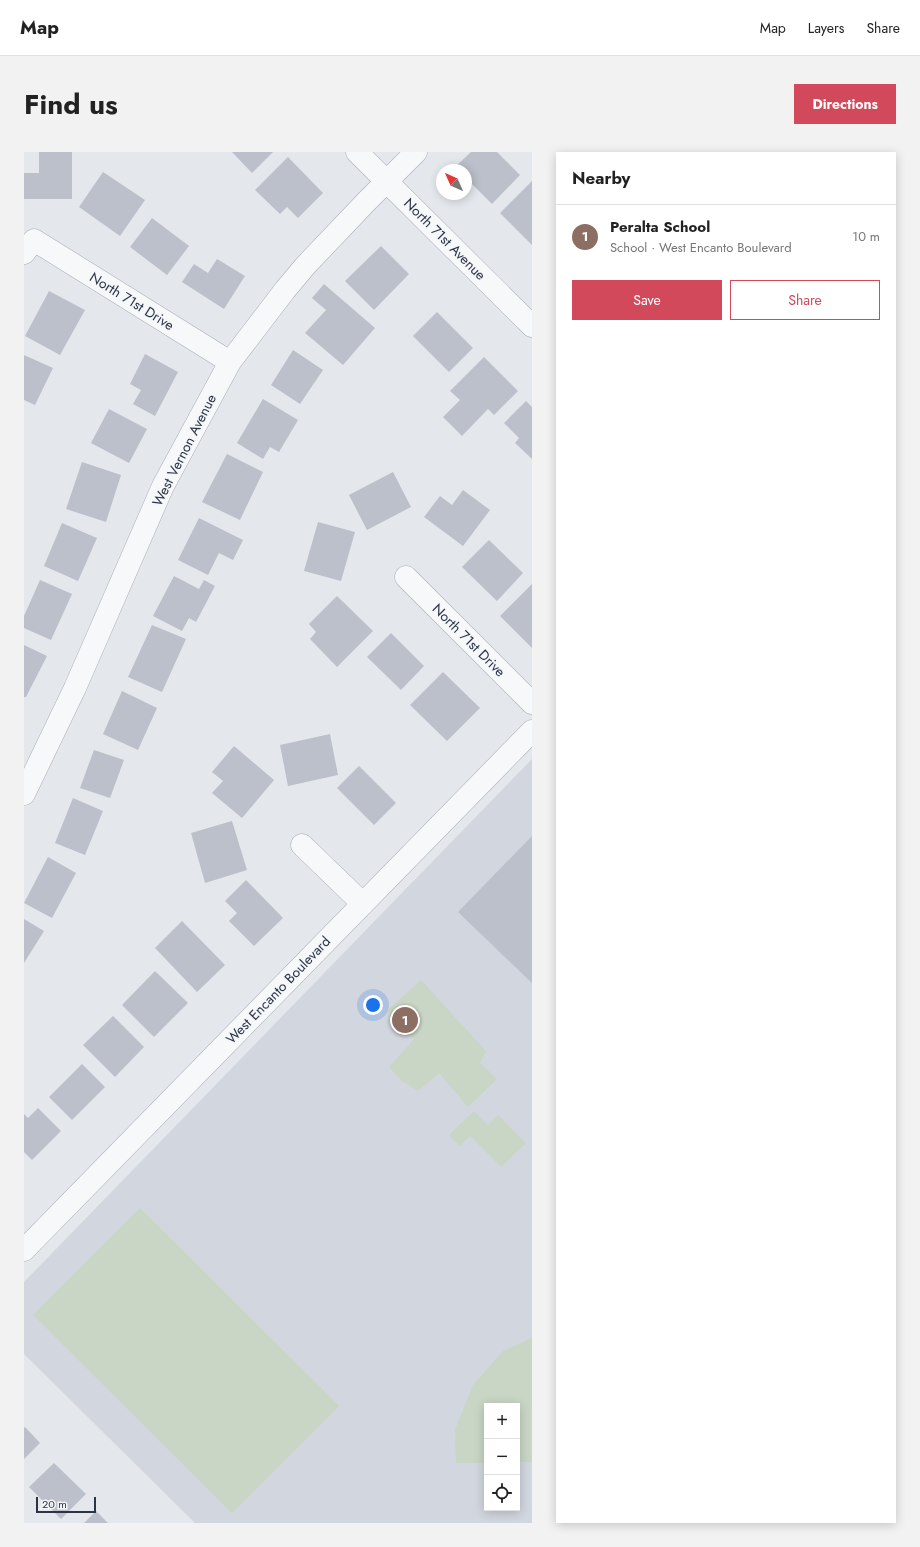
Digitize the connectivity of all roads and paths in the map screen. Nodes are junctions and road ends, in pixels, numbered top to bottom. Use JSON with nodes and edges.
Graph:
{"nodes":[{"id":1,"x":357,"y":152,"type":"edge"},
{"id":2,"x":416,"y":152,"type":"edge"},
{"id":3,"x":386,"y":181,"type":"junction"},
{"id":4,"x":29,"y":247,"type":"edge"},
{"id":5,"x":532,"y":326,"type":"edge"},
{"id":6,"x":230,"y":362,"type":"junction"},
{"id":7,"x":406,"y":577,"type":"dead end"},
{"id":8,"x":532,"y":703,"type":"edge"},
{"id":9,"x":532,"y":731,"type":"edge"},
{"id":10,"x":24,"y":794,"type":"edge"},
{"id":11,"x":302,"y":845,"type":"dead end"},
{"id":12,"x":362,"y":904,"type":"junction"},
{"id":13,"x":24,"y":1250,"type":"edge"}],
"edges":[{"from":1,"to":3,"type":"street","name":"North 71st Avenue"},
{"from":2,"to":3,"type":"street","name":"West Vernon Avenue"},
{"from":3,"to":5,"type":"street","name":"North 71st Avenue"},
{"from":3,"to":6,"type":"street","name":"West Vernon Avenue"},
{"from":4,"to":6,"type":"street","name":"North 71st Drive"},
{"from":6,"to":10,"type":"street","name":"West Vernon Avenue"},
{"from":7,"to":8,"type":"street","name":"North 71st Drive"},
{"from":9,"to":12,"type":"street","name":"West Encanto Boulevard"},
{"from":11,"to":12,"type":"street"},
{"from":12,"to":13,"type":"street","name":"West Encanto Boulevard"}]}
